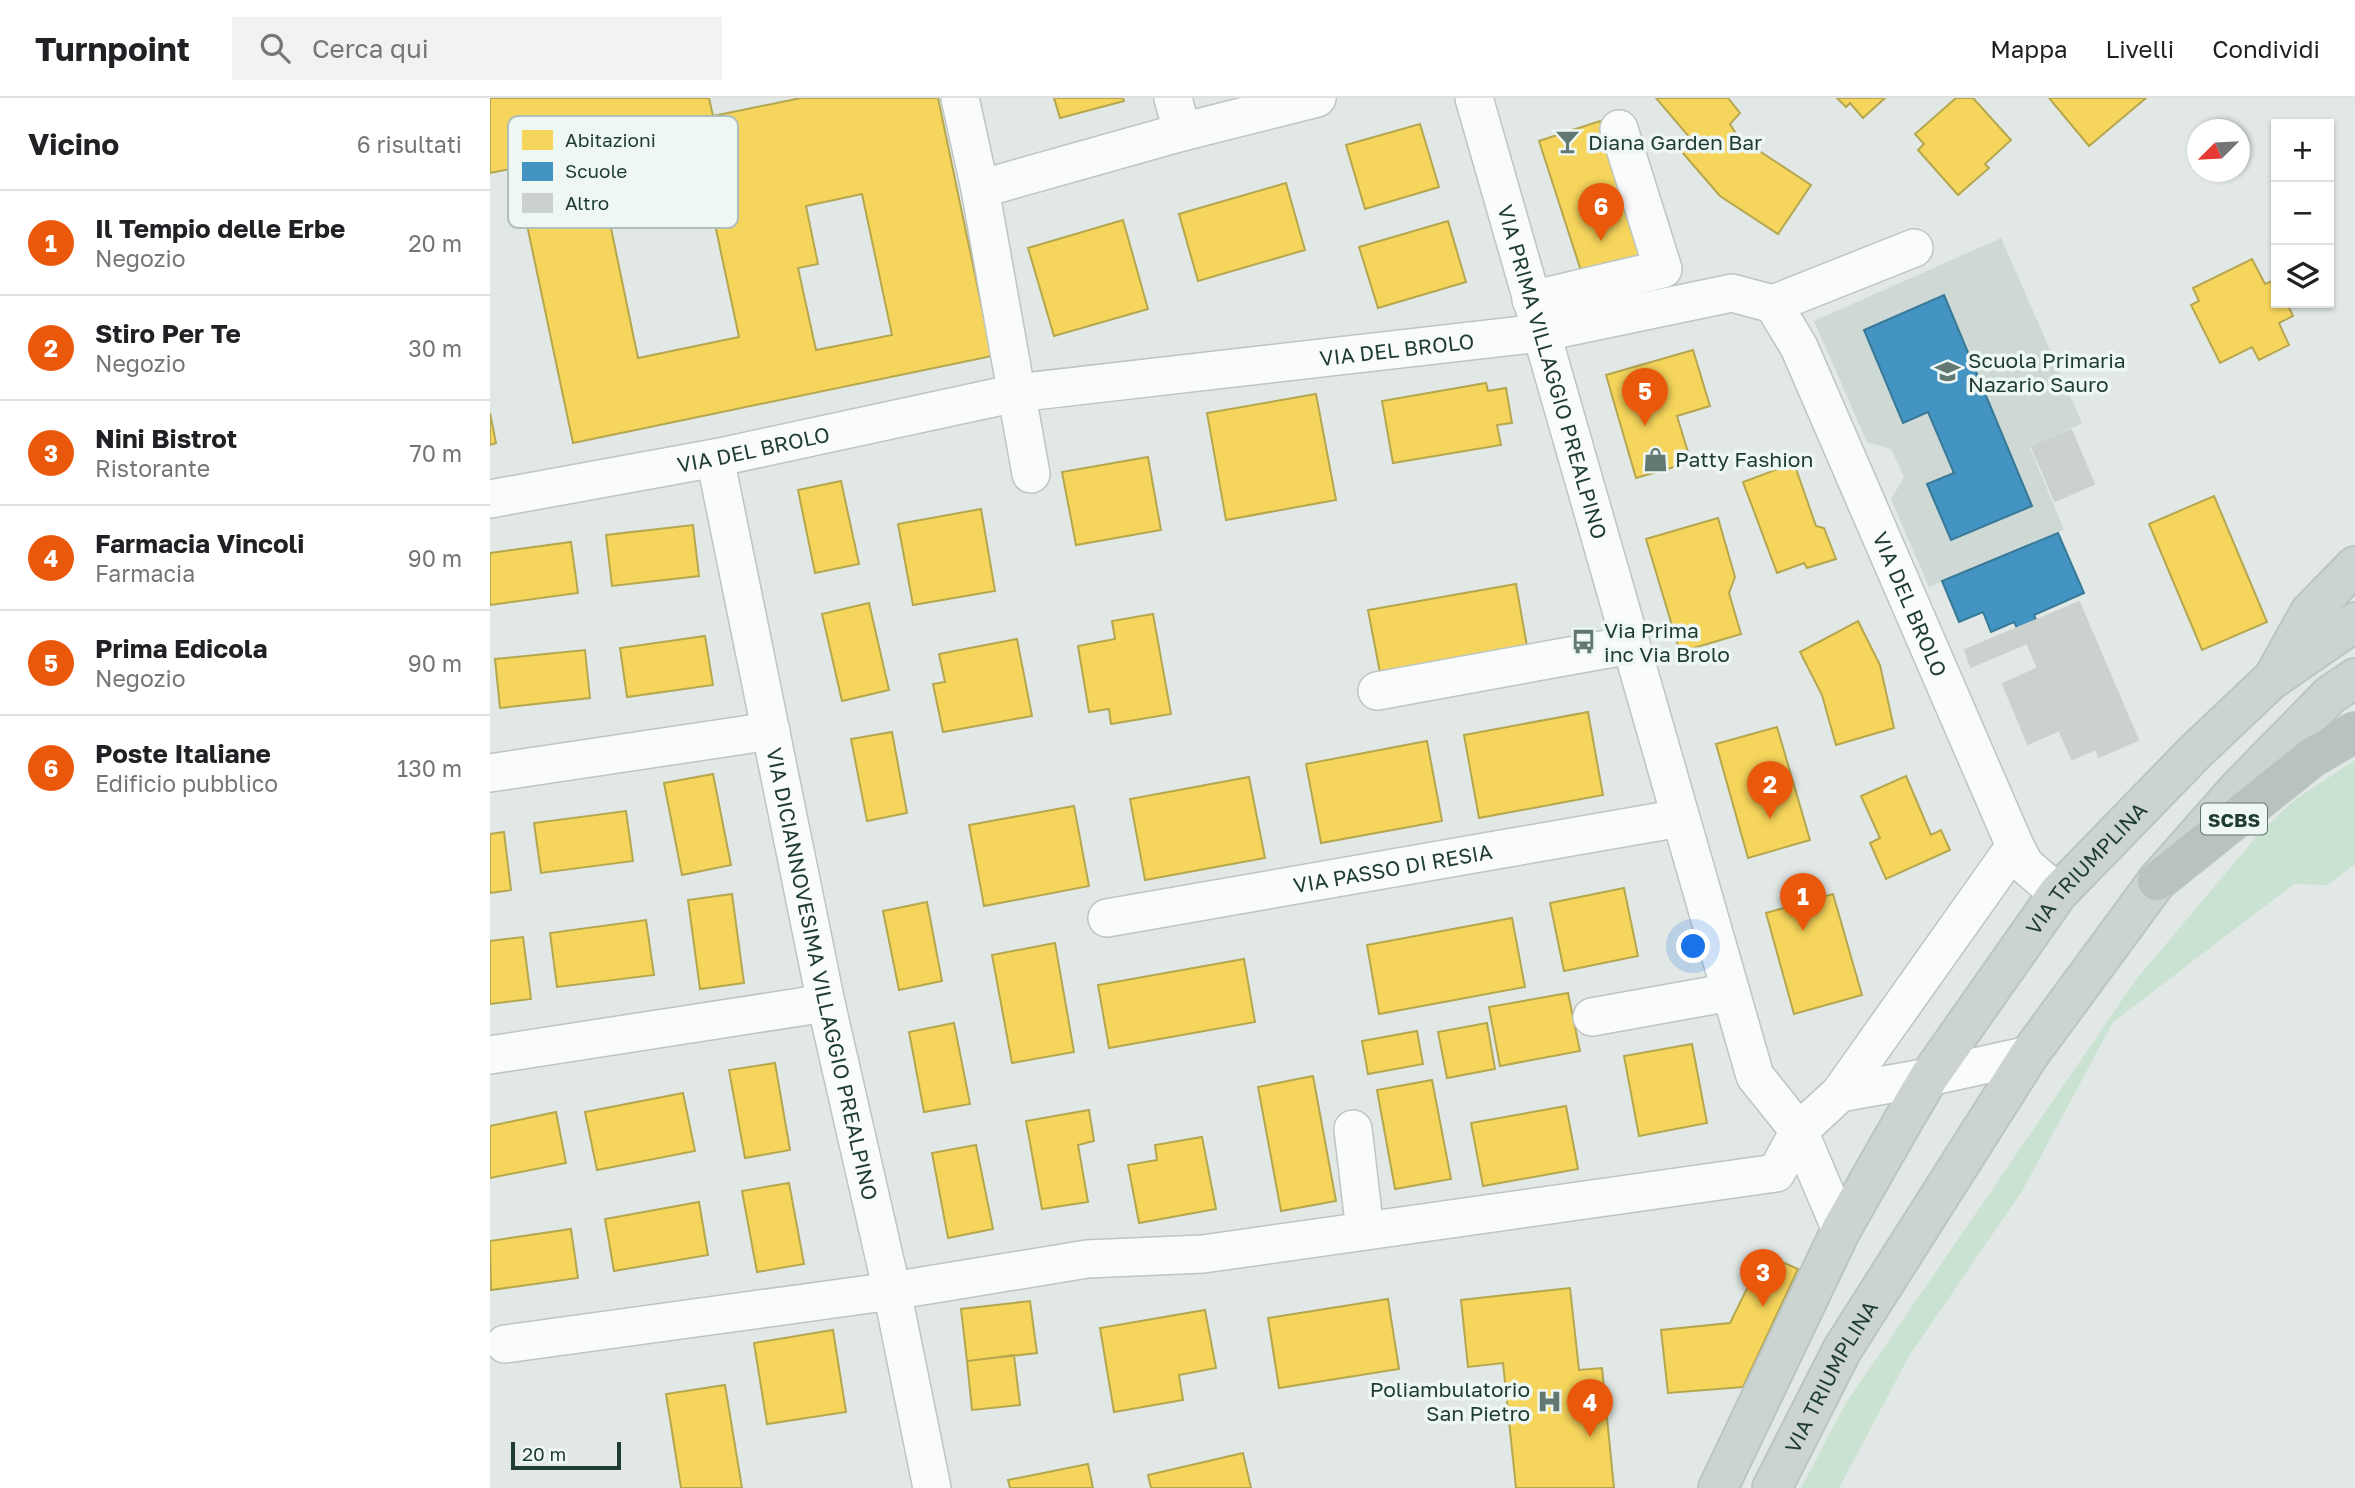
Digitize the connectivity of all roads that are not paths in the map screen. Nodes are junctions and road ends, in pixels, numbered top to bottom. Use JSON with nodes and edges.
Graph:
{"nodes":[{"id":1,"x":960,"y":98,"type":"edge"},
{"id":2,"x":1317,"y":98,"type":"edge"},
{"id":3,"x":1474,"y":98,"type":"edge"},
{"id":4,"x":1177,"y":115,"type":"edge"},
{"id":5,"x":1619,"y":129,"type":"dead end"},
{"id":6,"x":980,"y":189,"type":"junction"},
{"id":7,"x":1914,"y":248,"type":"dead end"},
{"id":8,"x":1773,"y":304,"type":"junction"},
{"id":9,"x":1536,"y":317,"type":"junction"},
{"id":10,"x":1016,"y":393,"type":"junction"},
{"id":11,"x":715,"y":458,"type":"junction"},
{"id":12,"x":1031,"y":474,"type":"dead end"},
{"id":13,"x":490,"y":499,"type":"edge"},
{"id":14,"x":2355,"y":566,"type":"edge"},
{"id":15,"x":2355,"y":622,"type":"edge"},
{"id":16,"x":1630,"y":645,"type":"junction"},
{"id":17,"x":2355,"y":678,"type":"edge"},
{"id":18,"x":2271,"y":680,"type":"junction"},
{"id":19,"x":1377,"y":691,"type":"dead end"},
{"id":20,"x":771,"y":731,"type":"junction"},
{"id":21,"x":2355,"y":732,"type":"edge"},
{"id":22,"x":490,"y":773,"type":"edge"},
{"id":23,"x":1681,"y":818,"type":"junction"},
{"id":24,"x":2015,"y":846,"type":"junction"},
{"id":25,"x":2157,"y":881,"type":"junction"},
{"id":26,"x":2058,"y":893,"type":"junction"},
{"id":27,"x":1107,"y":918,"type":"dead end"},
{"id":28,"x":1731,"y":992,"type":"junction"},
{"id":29,"x":826,"y":1003,"type":"junction"},
{"id":30,"x":1592,"y":1017,"type":"dead end"},
{"id":31,"x":490,"y":1055,"type":"edge"},
{"id":32,"x":2029,"y":1055,"type":"junction"},
{"id":33,"x":1929,"y":1077,"type":"junction"},
{"id":34,"x":1840,"y":1093,"type":"junction"},
{"id":35,"x":1353,"y":1129,"type":"dead end"},
{"id":36,"x":1799,"y":1131,"type":"junction"},
{"id":37,"x":1841,"y":1230,"type":"junction"},
{"id":38,"x":1365,"y":1231,"type":"junction"},
{"id":39,"x":892,"y":1291,"type":"junction"},
{"id":40,"x":505,"y":1344,"type":"dead end"},
{"id":41,"x":932,"y":1488,"type":"edge"},
{"id":42,"x":1718,"y":1488,"type":"edge"},
{"id":43,"x":1772,"y":1488,"type":"edge"}],
"edges":[{"from":1,"to":6,"type":"street"},
{"from":2,"to":4,"type":"street"},
{"from":3,"to":9,"type":"street","name":"VIA PRIMA VILLAGGIO PREALPINO"},
{"from":4,"to":6,"type":"street"},
{"from":5,"to":9,"type":"street"},
{"from":6,"to":10,"type":"street"},
{"from":7,"to":8,"type":"street"},
{"from":8,"to":9,"type":"street","name":"VIA DEL BROLO"},
{"from":8,"to":24,"type":"street","name":"VIA DEL BROLO"},
{"from":9,"to":10,"type":"street","name":"VIA DEL BROLO"},
{"from":9,"to":16,"type":"street","name":"VIA PRIMA VILLAGGIO PREALPINO"},
{"from":10,"to":11,"type":"street","name":"VIA DEL BROLO"},
{"from":10,"to":12,"type":"street"},
{"from":11,"to":13,"type":"street","name":"VIA DEL BROLO"},
{"from":11,"to":20,"type":"street","name":"VIA DICIANNOVESIMA VILLAGGIO PREALPINO"},
{"from":14,"to":18,"type":"main road","name":"VIA TRIUMPLINA"},
{"from":15,"to":18,"type":"main road","name":"VIA TRIUMPLINA"},
{"from":16,"to":19,"type":"street"},
{"from":16,"to":23,"type":"street","name":"VIA PRIMA VILLAGGIO PREALPINO"},
{"from":17,"to":25,"type":"main road","name":"VIA TRIUMPLINA"},
{"from":18,"to":26,"type":"main road","name":"VIA TRIUMPLINA"},
{"from":20,"to":22,"type":"street"},
{"from":20,"to":29,"type":"street","name":"VIA DICIANNOVESIMA VILLAGGIO PREALPINO"},
{"from":21,"to":25,"type":"highway","number":"SCBS"},
{"from":23,"to":27,"type":"street","name":"VIA PASSO DI RESIA"},
{"from":23,"to":28,"type":"street","name":"VIA PRIMA VILLAGGIO PREALPINO"},
{"from":24,"to":26,"type":"street","name":"VIA DEL BROLO"},
{"from":24,"to":34,"type":"street"},
{"from":25,"to":32,"type":"main road","name":"VIA TRIUMPLINA"},
{"from":26,"to":33,"type":"main road","name":"VIA TRIUMPLINA"},
{"from":28,"to":30,"type":"street"},
{"from":28,"to":36,"type":"street","name":"VIA PRIMA VILLAGGIO PREALPINO"},
{"from":29,"to":31,"type":"street"},
{"from":29,"to":39,"type":"street","name":"VIA DICIANNOVESIMA VILLAGGIO PREALPINO"},
{"from":32,"to":33,"type":"street"},
{"from":32,"to":43,"type":"main road","name":"VIA TRIUMPLINA"},
{"from":33,"to":34,"type":"street"},
{"from":33,"to":37,"type":"main road","name":"VIA TRIUMPLINA"},
{"from":34,"to":36,"type":"street"},
{"from":35,"to":38,"type":"street"},
{"from":36,"to":37,"type":"street","name":"VIA PRIMA VILLAGGIO PREALPINO"},
{"from":36,"to":38,"type":"street"},
{"from":37,"to":42,"type":"main road","name":"VIA TRIUMPLINA"},
{"from":38,"to":39,"type":"street"},
{"from":39,"to":40,"type":"street"},
{"from":39,"to":41,"type":"street","name":"VIA DICIANNOVESIMA VILLAGGIO PREALPINO"}]}
